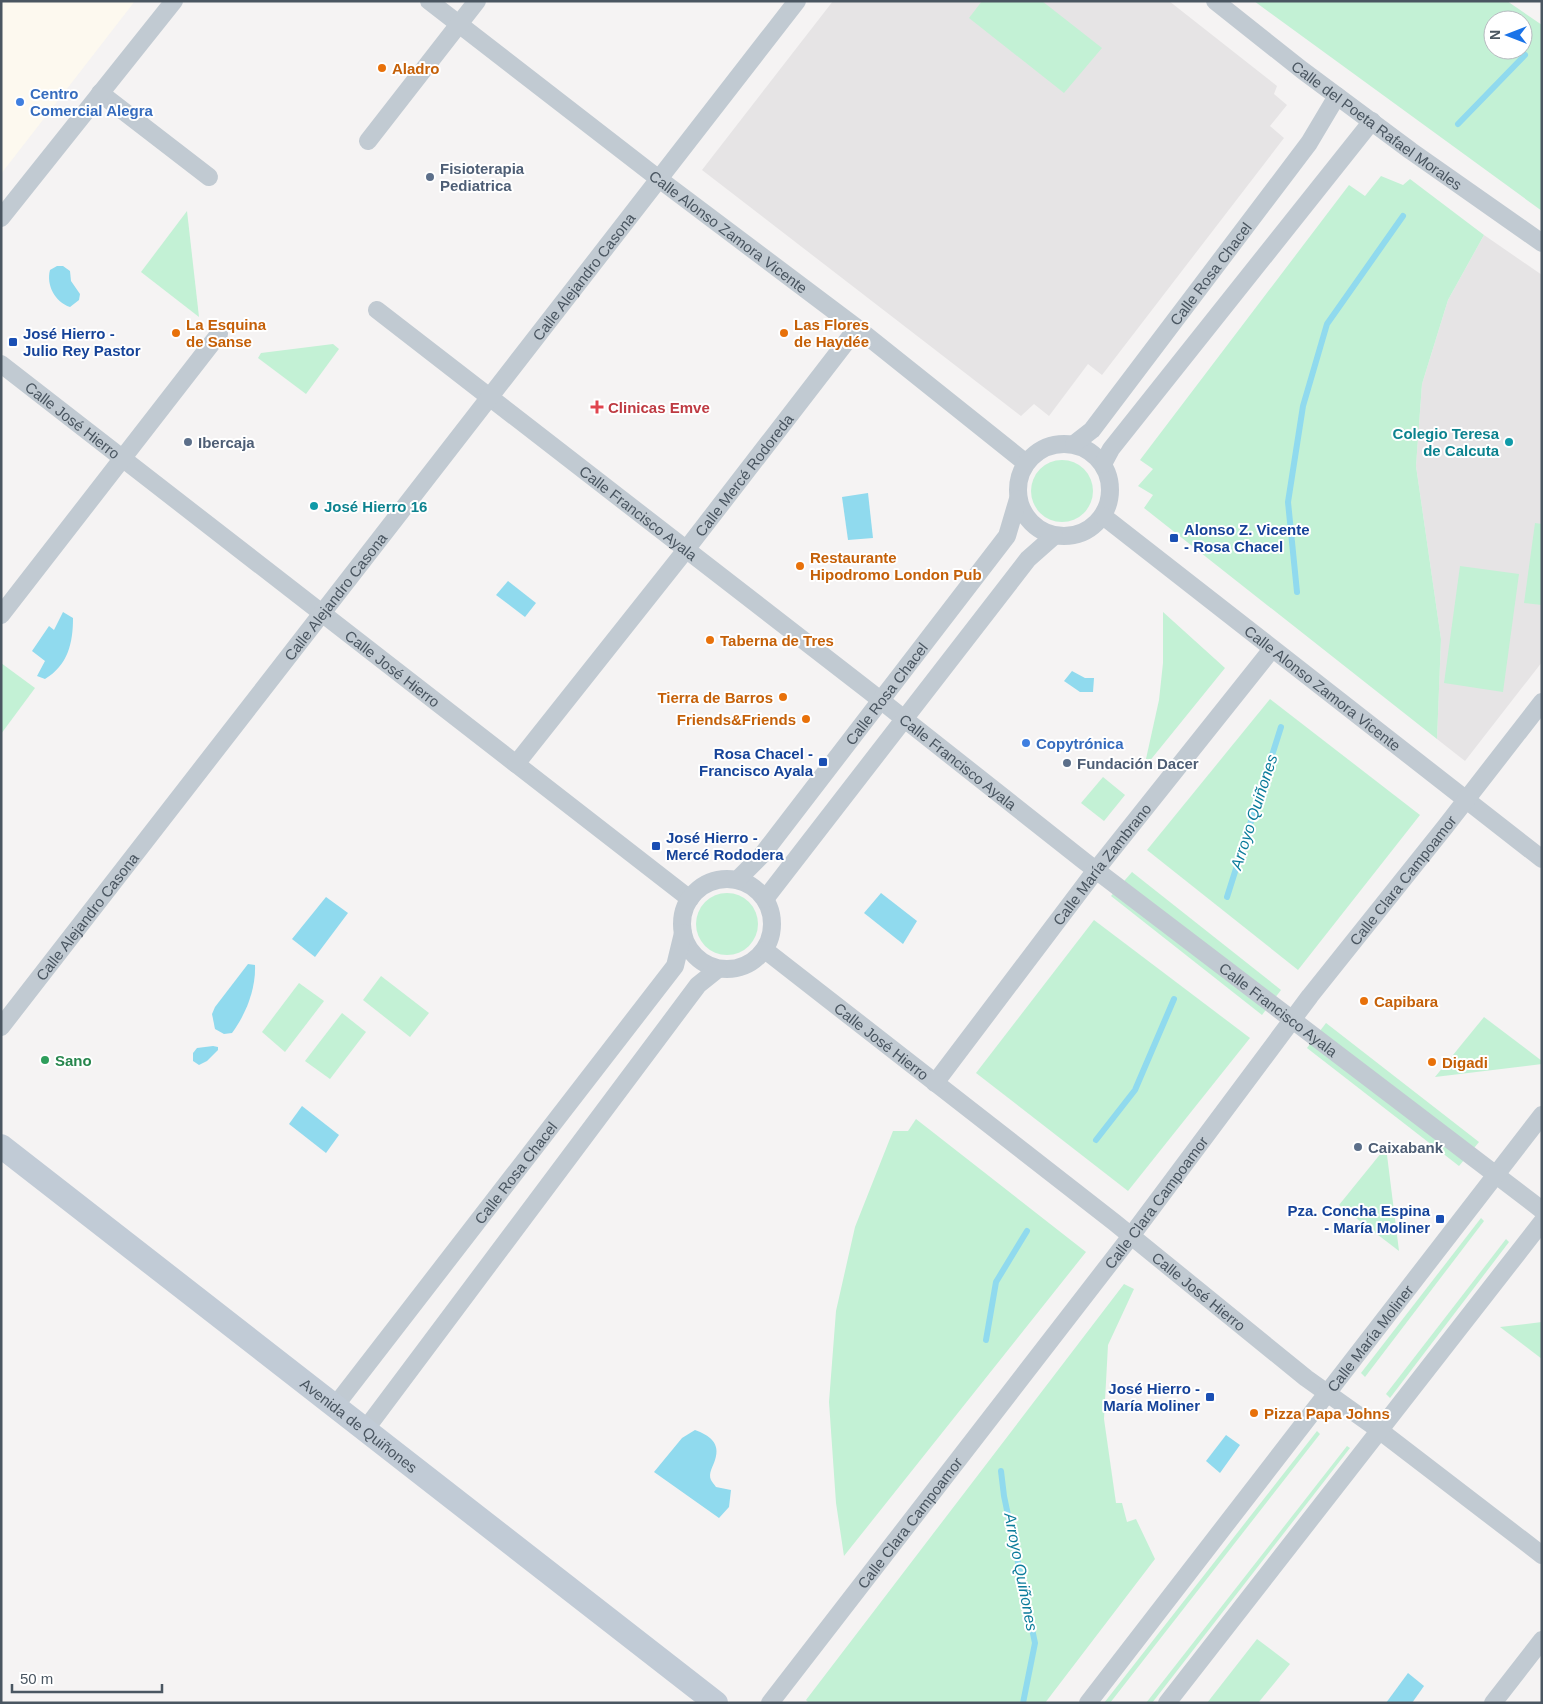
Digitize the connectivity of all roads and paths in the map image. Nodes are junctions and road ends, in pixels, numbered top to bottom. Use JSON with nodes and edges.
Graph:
{"nodes":[{"id":1,"x":174,"y":1,"type":"edge"},
{"id":2,"x":429,"y":1,"type":"edge"},
{"id":3,"x":477,"y":1,"type":"edge"},
{"id":4,"x":797,"y":1,"type":"edge"},
{"id":5,"x":1215,"y":1,"type":"edge"},
{"id":6,"x":459,"y":25,"type":"junction"},
{"id":7,"x":100,"y":93,"type":"junction"},
{"id":8,"x":1337,"y":96,"type":"junction"},
{"id":9,"x":1372,"y":121,"type":"junction"},
{"id":10,"x":368,"y":141,"type":"dead end"},
{"id":11,"x":209,"y":176,"type":"dead end"},
{"id":12,"x":659,"y":179,"type":"junction"},
{"id":13,"x":1,"y":218,"type":"edge"},
{"id":14,"x":1542,"y":243,"type":"edge"},
{"id":15,"x":377,"y":310,"type":"dead end"},
{"id":16,"x":857,"y":328,"type":"junction"},
{"id":17,"x":218,"y":334,"type":"dead end"},
{"id":18,"x":1,"y":364,"type":"edge"},
{"id":19,"x":489,"y":399,"type":"junction"},
{"id":20,"x":1074,"y":444,"type":"junction"},
{"id":21,"x":122,"y":458,"type":"junction"},
{"id":22,"x":1026,"y":463,"type":"junction"},
{"id":23,"x":1103,"y":464,"type":"junction"},
{"id":24,"x":1018,"y":499,"type":"junction"},
{"id":25,"x":1103,"y":516,"type":"junction"},
{"id":26,"x":1054,"y":536,"type":"junction"},
{"id":27,"x":685,"y":551,"type":"junction"},
{"id":28,"x":322,"y":614,"type":"junction"},
{"id":29,"x":1,"y":615,"type":"edge"},
{"id":30,"x":1272,"y":649,"type":"junction"},
{"id":31,"x":880,"y":700,"type":"junction"},
{"id":32,"x":1542,"y":702,"type":"edge"},
{"id":33,"x":904,"y":719,"type":"junction"},
{"id":34,"x":516,"y":764,"type":"junction"},
{"id":35,"x":1466,"y":800,"type":"junction"},
{"id":36,"x":1542,"y":859,"type":"edge"},
{"id":37,"x":1096,"y":870,"type":"junction"},
{"id":38,"x":737,"y":880,"type":"junction"},
{"id":39,"x":690,"y":899,"type":"junction"},
{"id":40,"x":765,"y":900,"type":"junction"},
{"id":41,"x":683,"y":933,"type":"junction"},
{"id":42,"x":765,"y":950,"type":"junction"},
{"id":43,"x":718,"y":969,"type":"junction"},
{"id":44,"x":1292,"y":1020,"type":"junction"},
{"id":45,"x":1,"y":1027,"type":"edge"},
{"id":46,"x":935,"y":1083,"type":"junction"},
{"id":47,"x":1542,"y":1115,"type":"edge"},
{"id":48,"x":1,"y":1146,"type":"edge"},
{"id":49,"x":1496,"y":1175,"type":"junction"},
{"id":50,"x":1542,"y":1210,"type":"edge"},
{"id":51,"x":1542,"y":1222,"type":"edge"},
{"id":52,"x":1131,"y":1236,"type":"junction"},
{"id":53,"x":1326,"y":1393,"type":"junction"},
{"id":54,"x":334,"y":1406,"type":"junction"},
{"id":55,"x":365,"y":1430,"type":"junction"},
{"id":56,"x":1380,"y":1430,"type":"junction"},
{"id":57,"x":1542,"y":1555,"type":"edge"},
{"id":58,"x":1542,"y":1640,"type":"edge"},
{"id":59,"x":716,"y":1703,"type":"edge"},
{"id":60,"x":770,"y":1703,"type":"edge"},
{"id":61,"x":1088,"y":1703,"type":"edge"},
{"id":62,"x":1167,"y":1703,"type":"edge"},
{"id":63,"x":1493,"y":1703,"type":"edge"}],
"edges":[{"from":1,"to":7,"type":"street"},
{"from":2,"to":6,"type":"street","name":"Calle Alonso Zamora Vicente"},
{"from":3,"to":6,"type":"street"},
{"from":4,"to":12,"type":"street","name":"Calle Alejandro Casona"},
{"from":5,"to":8,"type":"street","name":"Calle del Poeta Rafael Morales"},
{"from":6,"to":10,"type":"street"},
{"from":6,"to":12,"type":"street","name":"Calle Alonso Zamora Vicente"},
{"from":7,"to":11,"type":"street"},
{"from":7,"to":13,"type":"street"},
{"from":8,"to":9,"type":"street","name":"Calle del Poeta Rafael Morales"},
{"from":8,"to":20,"type":"street","name":"Calle Rosa Chacel"},
{"from":9,"to":14,"type":"street","name":"Calle del Poeta Rafael Morales"},
{"from":9,"to":23,"type":"street","name":"Calle Rosa Chacel"},
{"from":12,"to":16,"type":"street","name":"Calle Alonso Zamora Vicente"},
{"from":12,"to":19,"type":"street","name":"Calle Alejandro Casona"},
{"from":15,"to":19,"type":"street","name":"Calle Francisco Ayala"},
{"from":16,"to":22,"type":"street","name":"Calle Alonso Zamora Vicente"},
{"from":16,"to":27,"type":"street","name":"Calle Mercé Rodoreda"},
{"from":17,"to":21,"type":"street"},
{"from":18,"to":21,"type":"street","name":"Calle José Hierro"},
{"from":19,"to":27,"type":"street","name":"Calle Francisco Ayala"},
{"from":19,"to":28,"type":"street","name":"Calle Alejandro Casona"},
{"from":20,"to":22,"type":"street"},
{"from":20,"to":23,"type":"street"},
{"from":21,"to":28,"type":"street","name":"Calle José Hierro"},
{"from":21,"to":29,"type":"street"},
{"from":22,"to":24,"type":"street"},
{"from":23,"to":25,"type":"street"},
{"from":24,"to":26,"type":"street"},
{"from":24,"to":31,"type":"street","name":"Calle Rosa Chacel"},
{"from":25,"to":26,"type":"street"},
{"from":25,"to":30,"type":"street","name":"Calle Alonso Zamora Vicente"},
{"from":26,"to":33,"type":"street","name":"Calle Rosa Chacel"},
{"from":27,"to":31,"type":"street","name":"Calle Francisco Ayala"},
{"from":27,"to":34,"type":"street","name":"Calle Mercé Rodoreda"},
{"from":28,"to":34,"type":"street","name":"Calle José Hierro"},
{"from":28,"to":45,"type":"street","name":"Calle Alejandro Casona"},
{"from":30,"to":35,"type":"street","name":"Calle Alonso Zamora Vicente"},
{"from":30,"to":37,"type":"street","name":"Calle María Zambrano"},
{"from":31,"to":33,"type":"street","name":"Calle Francisco Ayala"},
{"from":31,"to":38,"type":"street","name":"Calle Rosa Chacel"},
{"from":32,"to":35,"type":"street","name":"Calle Clara Campoamor"},
{"from":33,"to":37,"type":"street","name":"Calle Francisco Ayala"},
{"from":33,"to":40,"type":"street","name":"Calle Rosa Chacel"},
{"from":34,"to":39,"type":"street","name":"Calle José Hierro"},
{"from":35,"to":36,"type":"street","name":"Calle Alonso Zamora Vicente"},
{"from":35,"to":44,"type":"street","name":"Calle Clara Campoamor"},
{"from":37,"to":44,"type":"street","name":"Calle Francisco Ayala"},
{"from":37,"to":46,"type":"street","name":"Calle María Zambrano"},
{"from":38,"to":39,"type":"street"},
{"from":38,"to":40,"type":"street"},
{"from":39,"to":41,"type":"street"},
{"from":40,"to":42,"type":"street"},
{"from":41,"to":43,"type":"street"},
{"from":41,"to":54,"type":"street","name":"Calle Rosa Chacel"},
{"from":42,"to":43,"type":"street"},
{"from":42,"to":46,"type":"street","name":"Calle José Hierro"},
{"from":43,"to":55,"type":"street"},
{"from":44,"to":49,"type":"street","name":"Calle Francisco Ayala"},
{"from":44,"to":52,"type":"street","name":"Calle Clara Campoamor"},
{"from":46,"to":52,"type":"street","name":"Calle José Hierro"},
{"from":47,"to":49,"type":"street","name":"Calle María Moliner"},
{"from":48,"to":54,"type":"street","name":"Avenida de Quiñones"},
{"from":49,"to":50,"type":"street","name":"Calle Francisco Ayala"},
{"from":49,"to":53,"type":"street","name":"Calle María Moliner"},
{"from":51,"to":56,"type":"street"},
{"from":52,"to":53,"type":"street","name":"Calle José Hierro"},
{"from":52,"to":60,"type":"street","name":"Calle Clara Campoamor"},
{"from":53,"to":56,"type":"street","name":"Calle José Hierro"},
{"from":53,"to":61,"type":"street","name":"Calle María Moliner"},
{"from":54,"to":55,"type":"street","name":"Avenida de Quiñones"},
{"from":55,"to":59,"type":"street","name":"Avenida de Quiñones"},
{"from":56,"to":57,"type":"street","name":"Calle José Hierro"},
{"from":56,"to":62,"type":"street"},
{"from":58,"to":63,"type":"street"}]}
